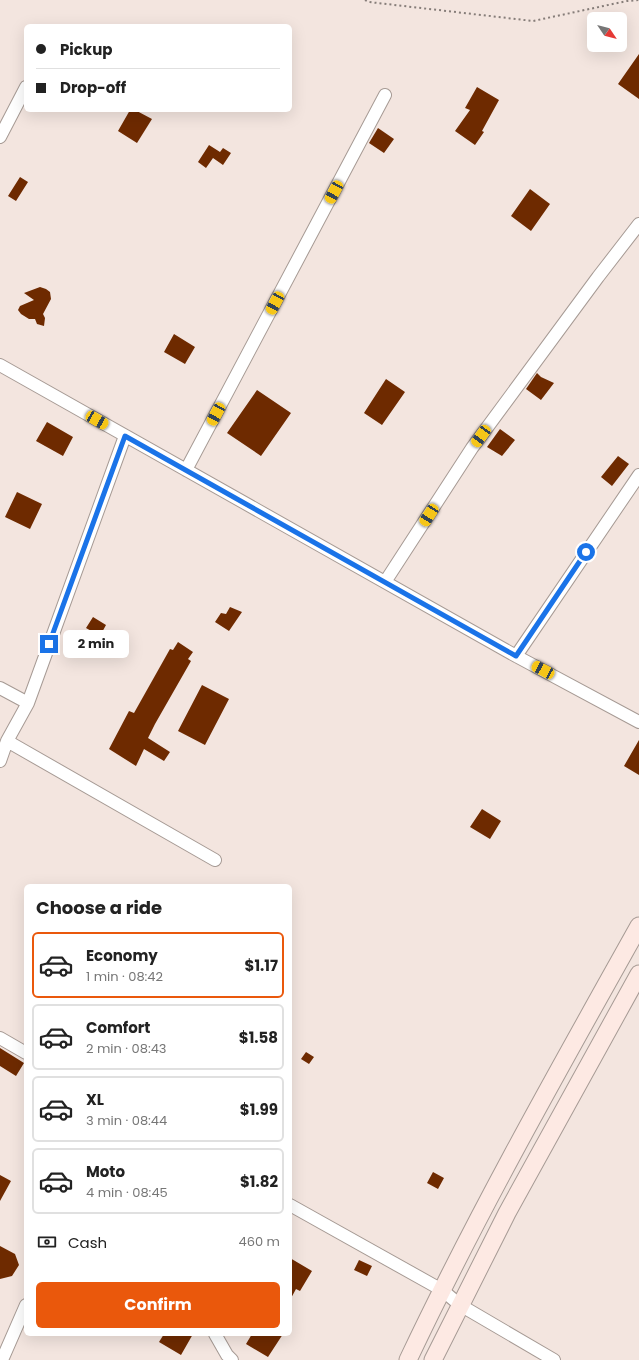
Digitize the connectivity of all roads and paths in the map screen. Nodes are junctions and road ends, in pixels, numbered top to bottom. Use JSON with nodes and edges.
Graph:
{"nodes":[{"id":1,"x":365,"y":0,"type":"edge"},
{"id":2,"x":639,"y":0,"type":"edge"},
{"id":3,"x":24,"y":91,"type":"edge"},
{"id":4,"x":385,"y":95,"type":"dead end"},
{"id":5,"x":0,"y":136,"type":"edge"},
{"id":6,"x":639,"y":224,"type":"edge"},
{"id":7,"x":0,"y":365,"type":"edge"},
{"id":8,"x":125,"y":436,"type":"junction"},
{"id":9,"x":186,"y":470,"type":"junction"},
{"id":10,"x":639,"y":475,"type":"edge"},
{"id":11,"x":385,"y":582,"type":"junction"},
{"id":12,"x":516,"y":656,"type":"junction"},
{"id":13,"x":0,"y":688,"type":"edge"},
{"id":14,"x":28,"y":703,"type":"junction"},
{"id":15,"x":639,"y":722,"type":"edge"},
{"id":16,"x":7,"y":741,"type":"junction"},
{"id":17,"x":0,"y":761,"type":"edge"},
{"id":18,"x":215,"y":860,"type":"dead end"},
{"id":19,"x":639,"y":926,"type":"edge"},
{"id":20,"x":639,"y":974,"type":"edge"},
{"id":21,"x":0,"y":1038,"type":"edge"},
{"id":22,"x":24,"y":1052,"type":"edge"},
{"id":23,"x":292,"y":1206,"type":"edge"},
{"id":24,"x":442,"y":1290,"type":"junction"},
{"id":25,"x":460,"y":1305,"type":"junction"},
{"id":26,"x":24,"y":1310,"type":"edge"},
{"id":27,"x":217,"y":1336,"type":"edge"},
{"id":28,"x":2,"y":1360,"type":"edge"},
{"id":29,"x":232,"y":1360,"type":"edge"},
{"id":30,"x":408,"y":1360,"type":"edge"},
{"id":31,"x":433,"y":1360,"type":"edge"},
{"id":32,"x":554,"y":1360,"type":"edge"}],
"edges":[{"from":1,"to":2,"type":"path"},
{"from":3,"to":5,"type":"street"},
{"from":4,"to":9,"type":"street"},
{"from":6,"to":11,"type":"street"},
{"from":7,"to":8,"type":"street"},
{"from":8,"to":9,"type":"street"},
{"from":8,"to":14,"type":"street"},
{"from":9,"to":11,"type":"street"},
{"from":10,"to":12,"type":"street"},
{"from":11,"to":12,"type":"street"},
{"from":12,"to":15,"type":"street"},
{"from":13,"to":14,"type":"street"},
{"from":14,"to":16,"type":"street"},
{"from":16,"to":17,"type":"street"},
{"from":16,"to":18,"type":"street"},
{"from":19,"to":24,"type":"main road"},
{"from":20,"to":25,"type":"main road"},
{"from":21,"to":22,"type":"street"},
{"from":23,"to":24,"type":"street"},
{"from":24,"to":25,"type":"street"},
{"from":24,"to":30,"type":"main road"},
{"from":25,"to":31,"type":"main road"},
{"from":25,"to":32,"type":"street"},
{"from":26,"to":28,"type":"street"},
{"from":27,"to":29,"type":"street"}]}
